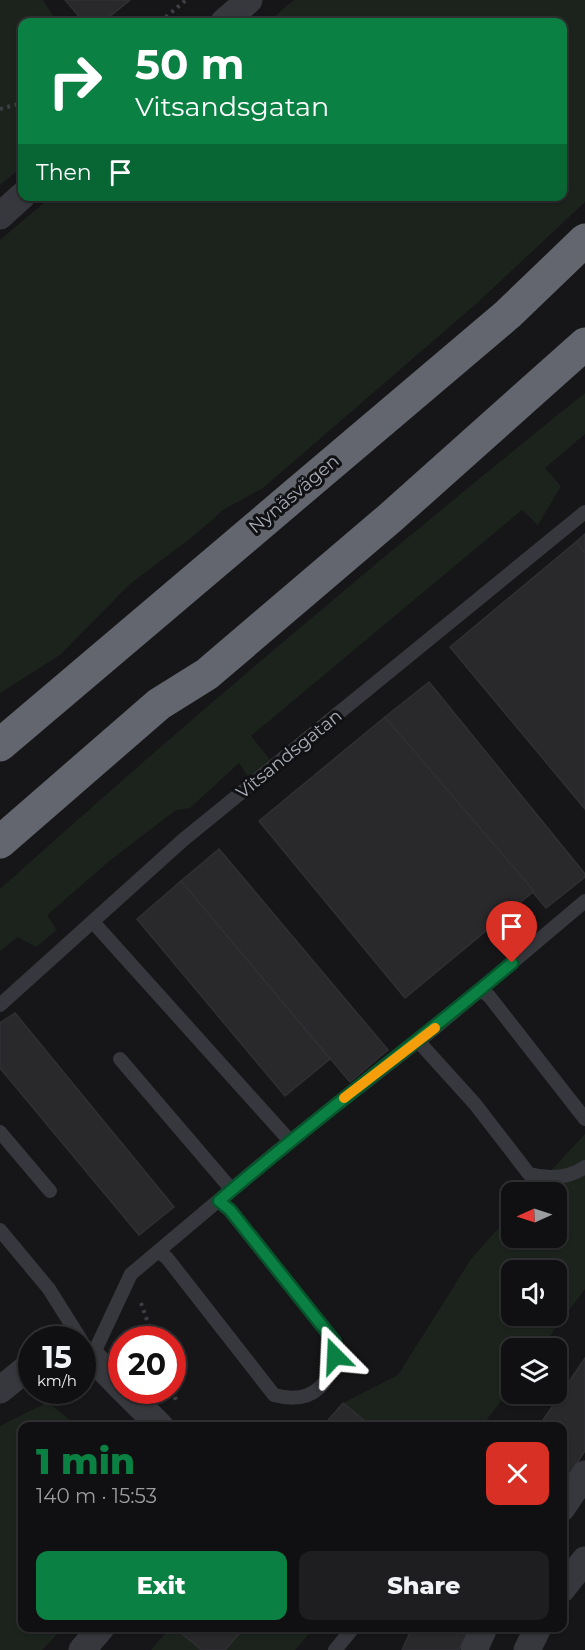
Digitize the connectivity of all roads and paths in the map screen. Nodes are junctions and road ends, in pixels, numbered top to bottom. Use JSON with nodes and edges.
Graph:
{"nodes":[{"id":1,"x":186,"y":0,"type":"edge"},
{"id":2,"x":249,"y":0,"type":"edge"},
{"id":3,"x":165,"y":18,"type":"edge"},
{"id":4,"x":229,"y":18,"type":"edge"},
{"id":5,"x":18,"y":104,"type":"edge"},
{"id":6,"x":0,"y":109,"type":"edge"},
{"id":7,"x":18,"y":200,"type":"edge"},
{"id":8,"x":0,"y":216,"type":"edge"},
{"id":9,"x":585,"y":240,"type":"edge"},
{"id":10,"x":585,"y":344,"type":"edge"},
{"id":11,"x":585,"y":365,"type":"edge"},
{"id":12,"x":585,"y":512,"type":"edge"},
{"id":13,"x":390,"y":518,"type":"junction"},
{"id":14,"x":0,"y":745,"type":"edge"},
{"id":15,"x":0,"y":842,"type":"edge"},
{"id":16,"x":585,"y":901,"type":"edge"},
{"id":17,"x":93,"y":922,"type":"junction"},
{"id":18,"x":480,"y":990,"type":"junction"},
{"id":19,"x":0,"y":1005,"type":"edge"},
{"id":20,"x":418,"y":1041,"type":"junction"},
{"id":21,"x":120,"y":1059,"type":"dead end"},
{"id":22,"x":585,"y":1119,"type":"edge"},
{"id":23,"x":0,"y":1132,"type":"edge"},
{"id":24,"x":290,"y":1141,"type":"junction"},
{"id":25,"x":585,"y":1167,"type":"edge"},
{"id":26,"x":232,"y":1190,"type":"junction"},
{"id":27,"x":50,"y":1191,"type":"dead end"},
{"id":28,"x":219,"y":1201,"type":"junction"},
{"id":29,"x":0,"y":1230,"type":"edge"},
{"id":30,"x":159,"y":1252,"type":"junction"},
{"id":31,"x":131,"y":1274,"type":"junction"},
{"id":32,"x":71,"y":1326,"type":"edge"},
{"id":33,"x":149,"y":1326,"type":"edge"},
{"id":34,"x":96,"y":1330,"type":"edge"},
{"id":35,"x":96,"y":1361,"type":"edge"},
{"id":36,"x":108,"y":1374,"type":"edge"},
{"id":37,"x":18,"y":1375,"type":"edge"},
{"id":38,"x":0,"y":1390,"type":"edge"},
{"id":39,"x":138,"y":1404,"type":"edge"},
{"id":40,"x":156,"y":1422,"type":"edge"},
{"id":41,"x":585,"y":1474,"type":"edge"},
{"id":42,"x":567,"y":1501,"type":"edge"},
{"id":43,"x":577,"y":1558,"type":"edge"},
{"id":44,"x":567,"y":1579,"type":"edge"},
{"id":45,"x":98,"y":1632,"type":"edge"},
{"id":46,"x":350,"y":1632,"type":"edge"},
{"id":47,"x":482,"y":1632,"type":"edge"},
{"id":48,"x":536,"y":1632,"type":"edge"},
{"id":49,"x":82,"y":1650,"type":"edge"},
{"id":50,"x":335,"y":1650,"type":"edge"},
{"id":51,"x":474,"y":1650,"type":"edge"},
{"id":52,"x":527,"y":1650,"type":"edge"}],
"edges":[{"from":1,"to":3,"type":"path"},
{"from":2,"to":4,"type":"street"},
{"from":5,"to":6,"type":"path"},
{"from":7,"to":8,"type":"street"},
{"from":9,"to":14,"type":"highway","name":"Nynäsvägen"},
{"from":10,"to":13,"type":"highway"},
{"from":11,"to":13,"type":"highway"},
{"from":12,"to":17,"type":"lane","name":"Vitsandsgatan"},
{"from":13,"to":15,"type":"highway"},
{"from":16,"to":18,"type":"lane"},
{"from":17,"to":19,"type":"lane","name":"Vitsandsgatan"},
{"from":17,"to":24,"type":"lane"},
{"from":18,"to":20,"type":"lane"},
{"from":18,"to":22,"type":"lane"},
{"from":20,"to":24,"type":"lane"},
{"from":20,"to":25,"type":"lane"},
{"from":21,"to":26,"type":"lane"},
{"from":23,"to":27,"type":"lane"},
{"from":24,"to":26,"type":"lane"},
{"from":26,"to":28,"type":"lane"},
{"from":28,"to":30,"type":"lane"},
{"from":28,"to":30,"type":"lane"},
{"from":29,"to":32,"type":"lane"},
{"from":30,"to":31,"type":"lane"},
{"from":31,"to":33,"type":"path"},
{"from":31,"to":34,"type":"lane"},
{"from":35,"to":36,"type":"street"},
{"from":37,"to":38,"type":"street"},
{"from":39,"to":40,"type":"street"},
{"from":41,"to":42,"type":"street"},
{"from":43,"to":44,"type":"street"},
{"from":45,"to":49,"type":"street"},
{"from":46,"to":50,"type":"lane"},
{"from":47,"to":51,"type":"street"},
{"from":48,"to":52,"type":"street"}]}
